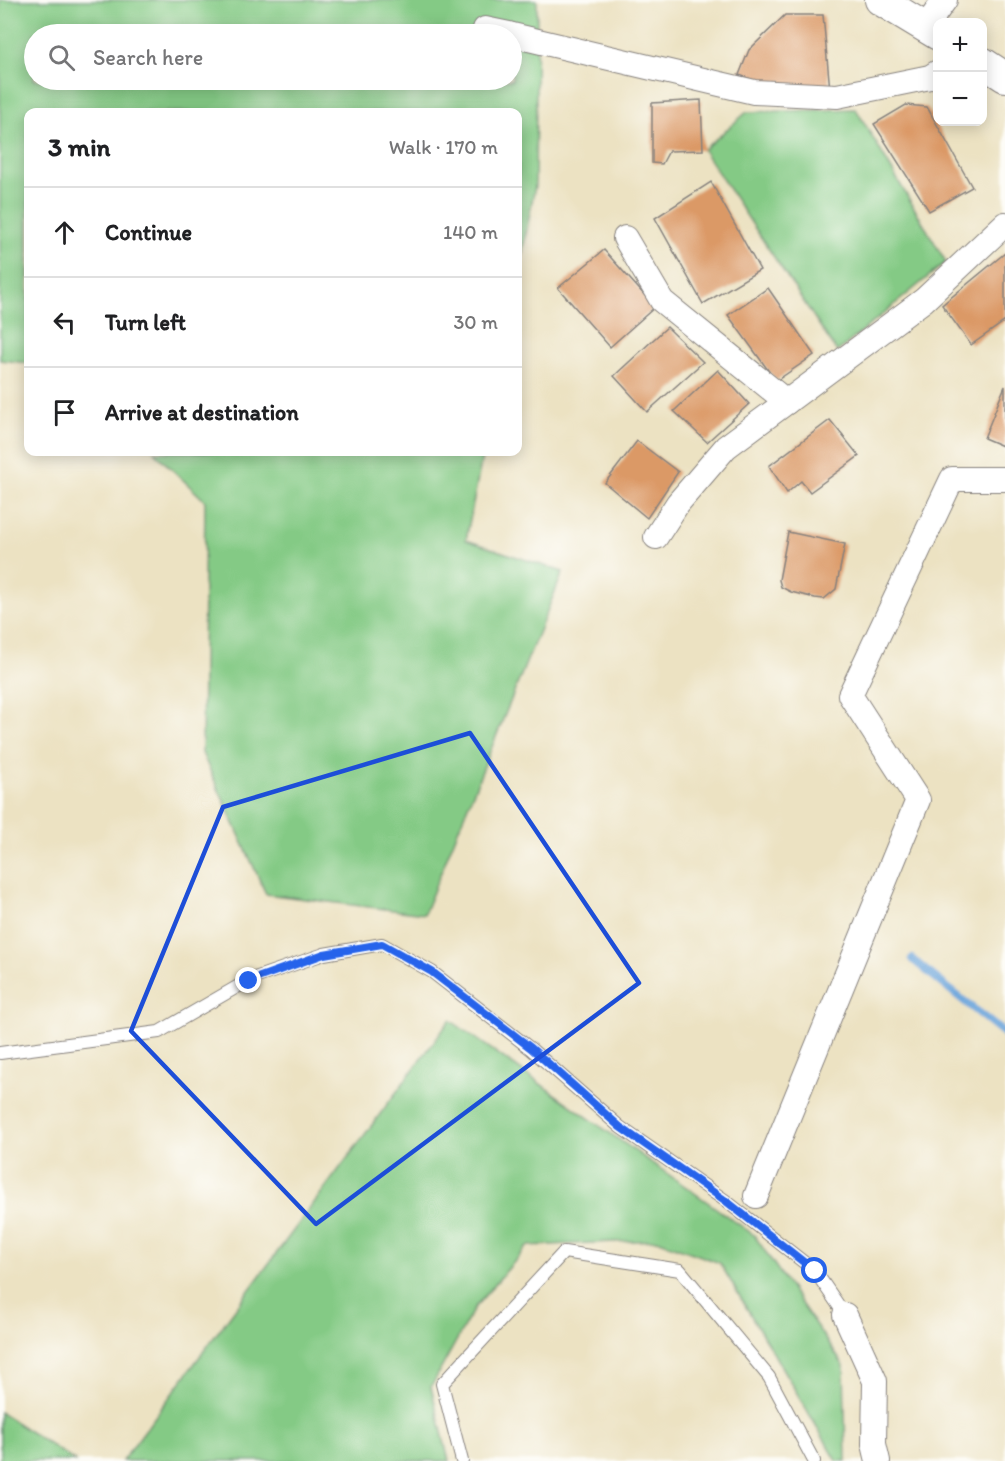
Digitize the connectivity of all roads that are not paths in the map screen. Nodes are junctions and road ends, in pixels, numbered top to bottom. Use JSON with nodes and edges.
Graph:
{"nodes":[{"id":1,"x":880,"y":0,"type":"edge"},
{"id":2,"x":945,"y":0,"type":"edge"},
{"id":3,"x":934,"y":18,"type":"edge"},
{"id":4,"x":933,"y":32,"type":"edge"},
{"id":5,"x":522,"y":38,"type":"edge"},
{"id":6,"x":987,"y":65,"type":"edge"},
{"id":7,"x":933,"y":75,"type":"edge"},
{"id":8,"x":1005,"y":77,"type":"edge"},
{"id":9,"x":1005,"y":224,"type":"edge"},
{"id":10,"x":625,"y":238,"type":"dead end"},
{"id":11,"x":787,"y":402,"type":"junction"},
{"id":12,"x":1005,"y":479,"type":"edge"},
{"id":13,"x":656,"y":537,"type":"dead end"},
{"id":14,"x":0,"y":1053,"type":"edge"},
{"id":15,"x":756,"y":1196,"type":"dead end"},
{"id":16,"x":845,"y":1315,"type":"joint"},
{"id":17,"x":462,"y":1461,"type":"edge"},
{"id":18,"x":814,"y":1461,"type":"edge"},
{"id":19,"x":878,"y":1461,"type":"edge"}],
"edges":[{"from":1,"to":4,"type":"street"},
{"from":2,"to":3,"type":"street"},
{"from":5,"to":7,"type":"street"},
{"from":6,"to":8,"type":"street"},
{"from":9,"to":11,"type":"street"},
{"from":10,"to":11,"type":"street"},
{"from":11,"to":13,"type":"street"},
{"from":12,"to":15,"type":"street"},
{"from":14,"to":16,"type":"lane"},
{"from":16,"to":19,"type":"street"},
{"from":17,"to":18,"type":"lane"}]}
